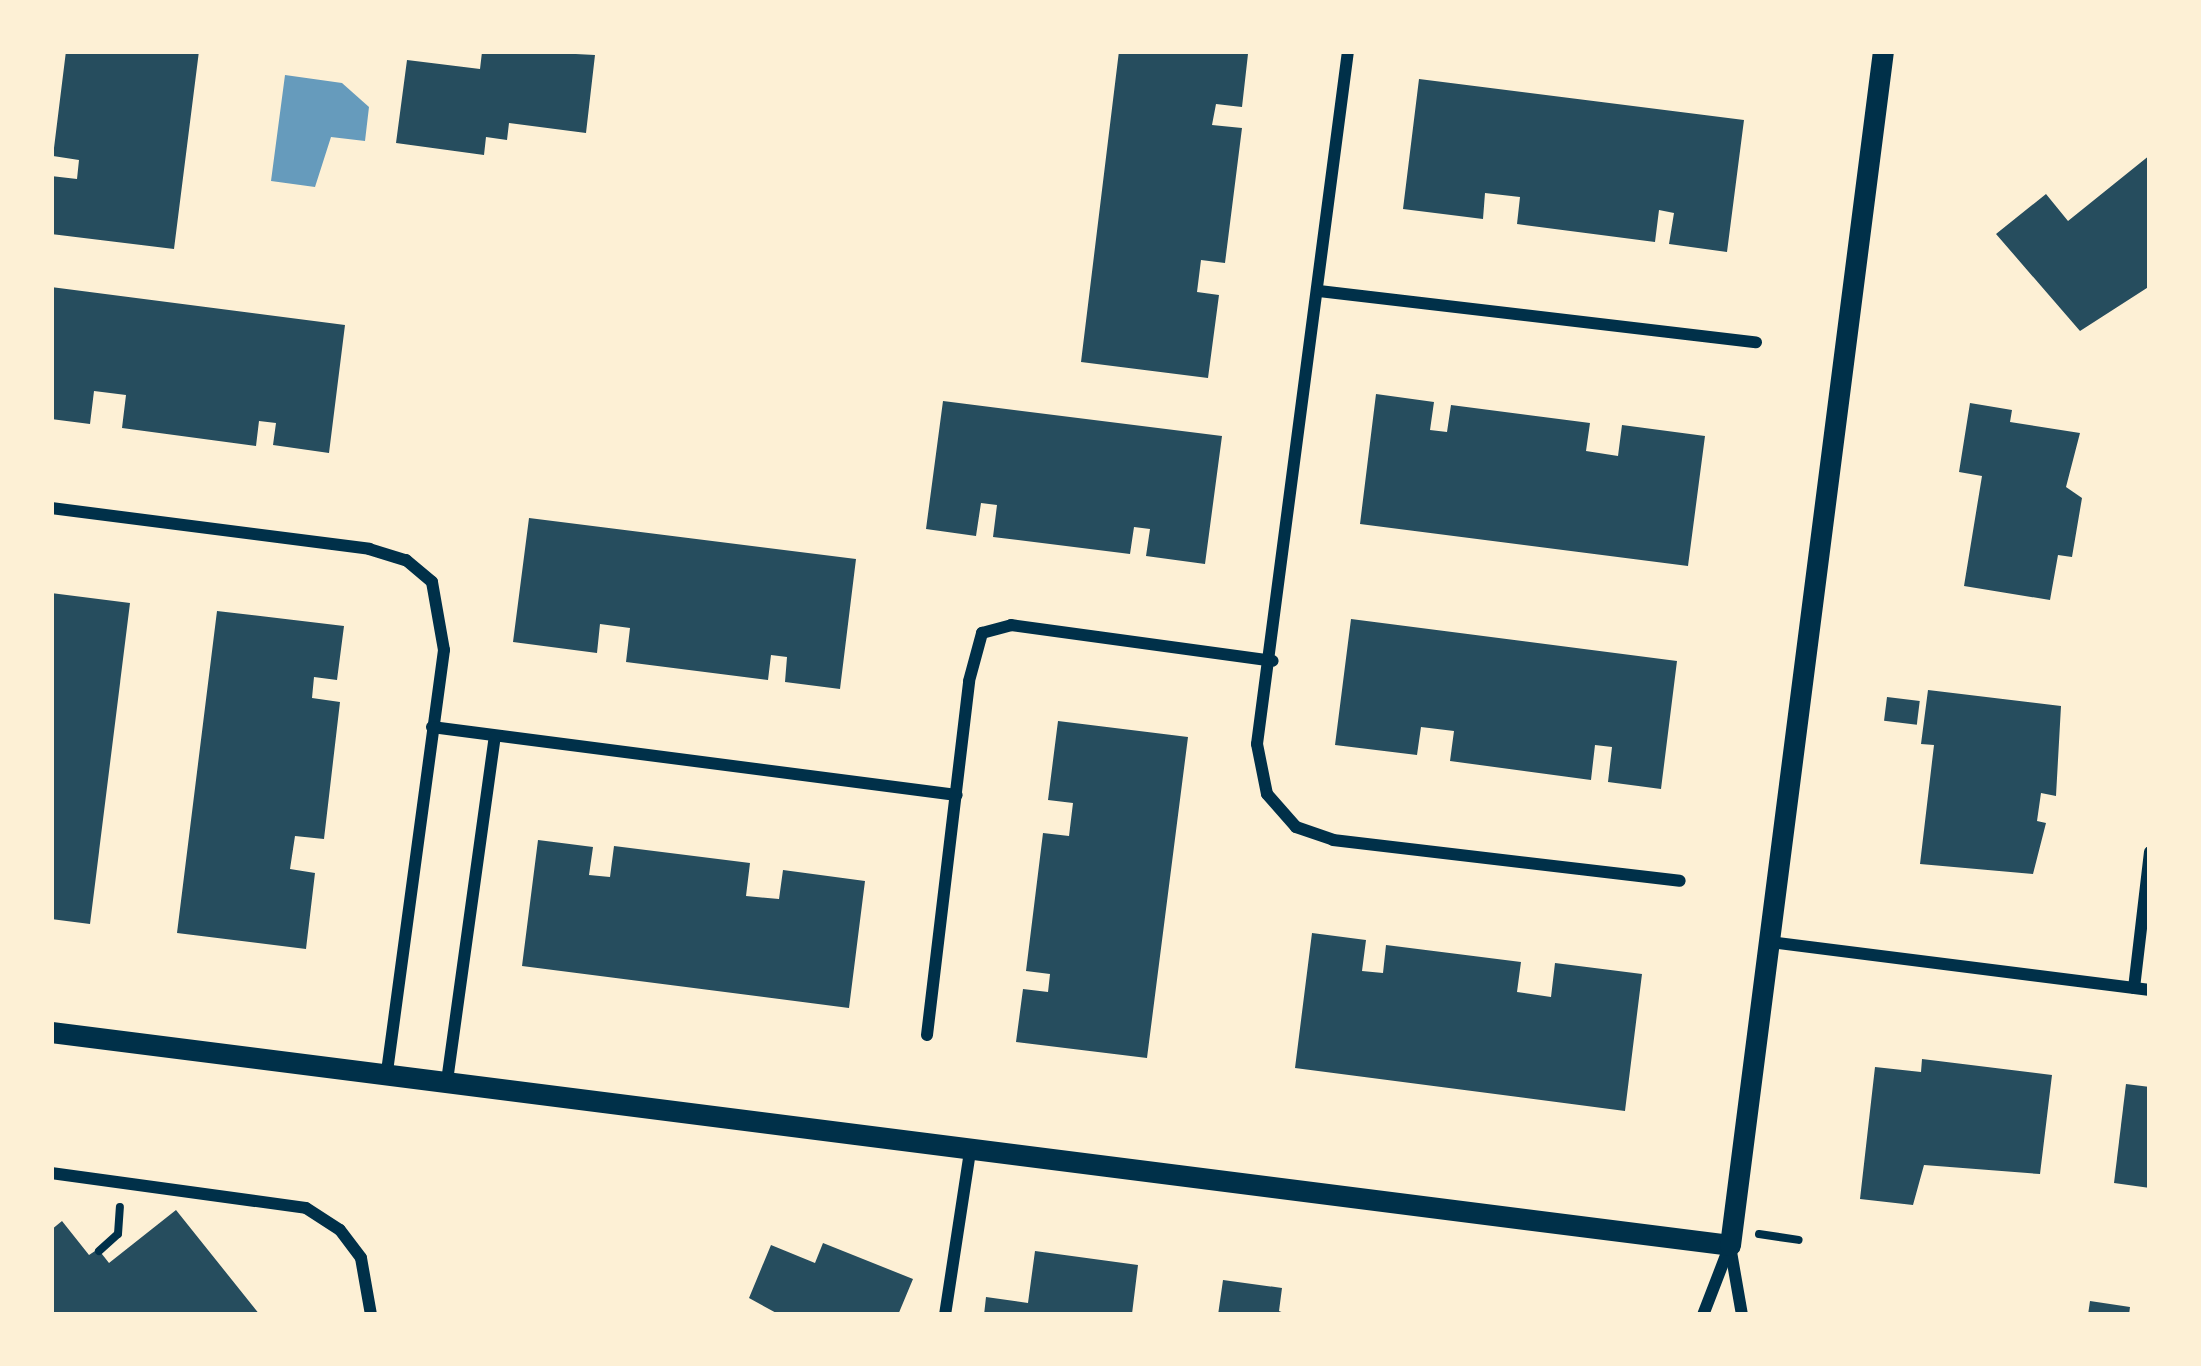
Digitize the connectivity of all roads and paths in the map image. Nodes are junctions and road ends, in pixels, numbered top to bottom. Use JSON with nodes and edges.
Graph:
{"nodes":[{"id":1,"x":1348,"y":51,"type":"edge"},
{"id":2,"x":1883,"y":51,"type":"edge"},
{"id":3,"x":1319,"y":291,"type":"junction"},
{"id":4,"x":1756,"y":342,"type":"dead end"},
{"id":5,"x":51,"y":508,"type":"edge"},
{"id":6,"x":1273,"y":661,"type":"junction"},
{"id":7,"x":432,"y":728,"type":"junction"},
{"id":8,"x":495,"y":736,"type":"junction"},
{"id":9,"x":957,"y":795,"type":"junction"},
{"id":10,"x":2150,"y":852,"type":"edge"},
{"id":11,"x":1680,"y":881,"type":"dead end"},
{"id":12,"x":1770,"y":942,"type":"junction"},
{"id":13,"x":2134,"y":988,"type":"junction"},
{"id":14,"x":2150,"y":990,"type":"edge"},
{"id":15,"x":51,"y":1033,"type":"edge"},
{"id":16,"x":927,"y":1036,"type":"dead end"},
{"id":17,"x":387,"y":1073,"type":"junction"},
{"id":18,"x":447,"y":1081,"type":"junction"},
{"id":19,"x":971,"y":1145,"type":"junction"},
{"id":20,"x":51,"y":1173,"type":"edge"},
{"id":21,"x":121,"y":1181,"type":"junction"},
{"id":22,"x":1761,"y":1234,"type":"dead end"},
{"id":23,"x":1799,"y":1240,"type":"dead end"},
{"id":24,"x":1730,"y":1245,"type":"junction"},
{"id":25,"x":99,"y":1251,"type":"dead end"},
{"id":26,"x":371,"y":1315,"type":"edge"},
{"id":27,"x":944,"y":1315,"type":"edge"},
{"id":28,"x":1702,"y":1315,"type":"edge"},
{"id":29,"x":1742,"y":1315,"type":"edge"}],
"edges":[{"from":1,"to":3,"type":"street"},
{"from":2,"to":12,"type":"street"},
{"from":3,"to":4,"type":"street"},
{"from":3,"to":6,"type":"street"},
{"from":5,"to":7,"type":"street"},
{"from":6,"to":9,"type":"street"},
{"from":6,"to":11,"type":"street"},
{"from":7,"to":8,"type":"street"},
{"from":7,"to":17,"type":"street"},
{"from":8,"to":9,"type":"street"},
{"from":8,"to":18,"type":"street"},
{"from":9,"to":16,"type":"street"},
{"from":10,"to":13,"type":"street"},
{"from":12,"to":13,"type":"street"},
{"from":12,"to":24,"type":"street"},
{"from":13,"to":14,"type":"street"},
{"from":15,"to":17,"type":"street"},
{"from":17,"to":18,"type":"street"},
{"from":18,"to":19,"type":"street"},
{"from":19,"to":24,"type":"street"},
{"from":19,"to":27,"type":"street"},
{"from":20,"to":21,"type":"street"},
{"from":21,"to":25,"type":"path"},
{"from":21,"to":26,"type":"street"},
{"from":22,"to":23,"type":"path"},
{"from":24,"to":28,"type":"street"},
{"from":24,"to":29,"type":"street"}]}
